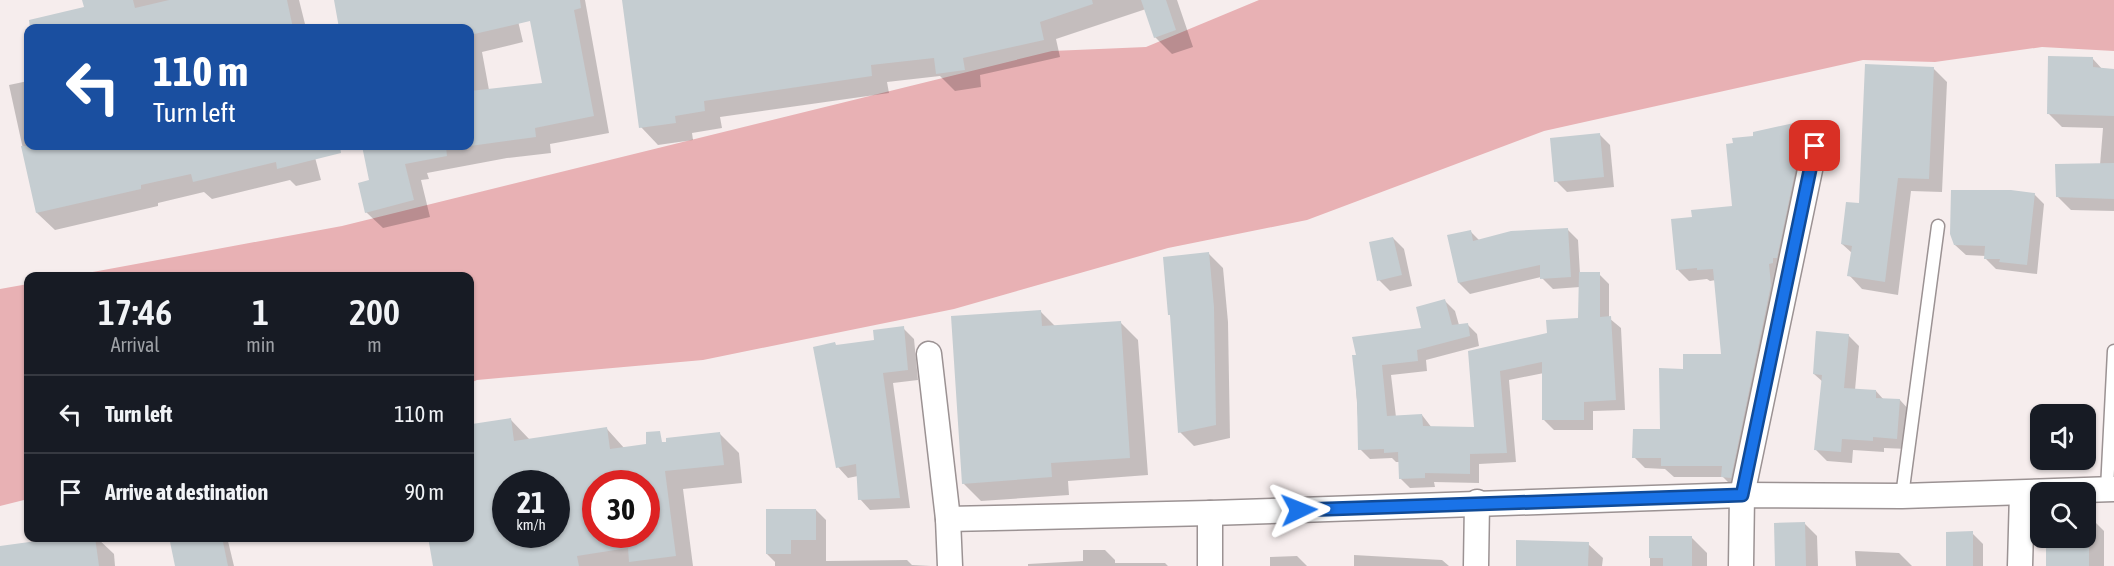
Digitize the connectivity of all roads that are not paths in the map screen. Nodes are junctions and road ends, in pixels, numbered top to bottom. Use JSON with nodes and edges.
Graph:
{"nodes":[{"id":1,"x":1815,"y":146,"type":"dead end"},
{"id":2,"x":1938,"y":226,"type":"dead end"},
{"id":3,"x":2114,"y":351,"type":"edge"},
{"id":4,"x":929,"y":354,"type":"dead end"},
{"id":5,"x":2111,"y":489,"type":"edge"},
{"id":6,"x":2022,"y":493,"type":"junction"},
{"id":7,"x":1742,"y":495,"type":"junction"},
{"id":8,"x":1902,"y":496,"type":"junction"},
{"id":9,"x":1477,"y":502,"type":"junction"},
{"id":10,"x":1210,"y":513,"type":"junction"},
{"id":11,"x":948,"y":519,"type":"junction"},
{"id":12,"x":951,"y":566,"type":"edge"},
{"id":13,"x":1210,"y":566,"type":"edge"},
{"id":14,"x":1476,"y":566,"type":"edge"},
{"id":15,"x":1741,"y":566,"type":"edge"},
{"id":16,"x":2020,"y":566,"type":"edge"}],
"edges":[{"from":1,"to":7,"type":"street"},
{"from":2,"to":8,"type":"lane"},
{"from":3,"to":5,"type":"lane"},
{"from":4,"to":11,"type":"street"},
{"from":5,"to":6,"type":"street"},
{"from":6,"to":8,"type":"street"},
{"from":6,"to":16,"type":"street"},
{"from":7,"to":8,"type":"street"},
{"from":7,"to":9,"type":"street"},
{"from":7,"to":15,"type":"street"},
{"from":9,"to":10,"type":"street"},
{"from":9,"to":14,"type":"street"},
{"from":10,"to":11,"type":"street"},
{"from":10,"to":13,"type":"street"},
{"from":11,"to":12,"type":"street"}]}
